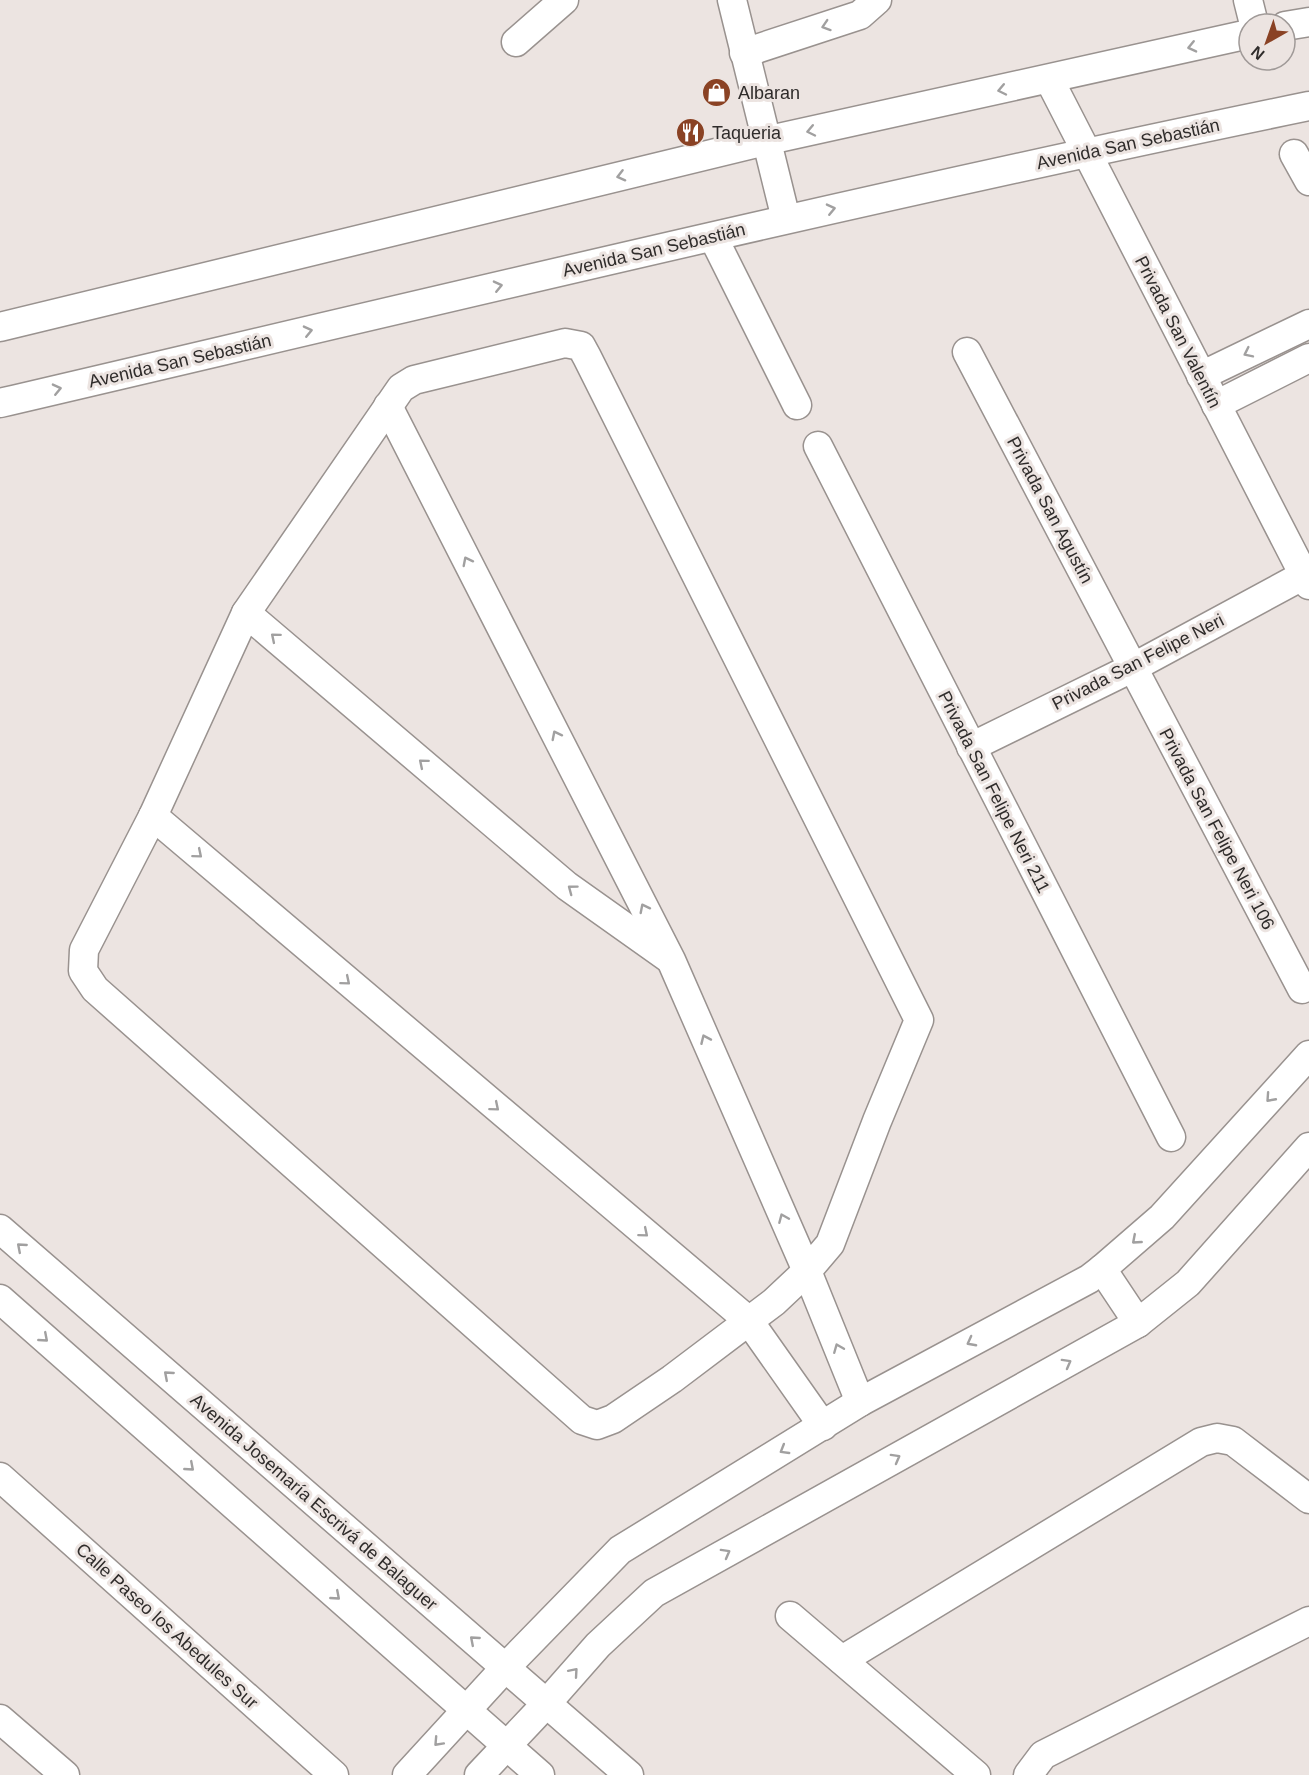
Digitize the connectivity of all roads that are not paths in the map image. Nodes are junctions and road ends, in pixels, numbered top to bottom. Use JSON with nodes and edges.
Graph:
{"nodes":[{"id":1,"x":564,"y":0,"type":"edge"},
{"id":2,"x":732,"y":0,"type":"edge"},
{"id":3,"x":877,"y":0,"type":"edge"},
{"id":4,"x":1237,"y":37,"type":"edge"},
{"id":5,"x":516,"y":42,"type":"dead end"},
{"id":6,"x":744,"y":52,"type":"junction"},
{"id":7,"x":1049,"y":79,"type":"junction"},
{"id":8,"x":1309,"y":106,"type":"edge"},
{"id":9,"x":765,"y":141,"type":"junction"},
{"id":10,"x":1086,"y":152,"type":"junction"},
{"id":11,"x":1294,"y":154,"type":"dead end"},
{"id":12,"x":1309,"y":181,"type":"edge"},
{"id":13,"x":786,"y":219,"type":"junction"},
{"id":14,"x":712,"y":237,"type":"junction"},
{"id":15,"x":1309,"y":324,"type":"edge"},
{"id":16,"x":0,"y":327,"type":"edge"},
{"id":17,"x":967,"y":352,"type":"dead end"},
{"id":18,"x":1309,"y":358,"type":"edge"},
{"id":19,"x":1200,"y":376,"type":"junction"},
{"id":20,"x":0,"y":403,"type":"edge"},
{"id":21,"x":797,"y":405,"type":"dead end"},
{"id":22,"x":1216,"y":405,"type":"junction"},
{"id":23,"x":388,"y":406,"type":"junction"},
{"id":24,"x":818,"y":446,"type":"dead end"},
{"id":25,"x":1307,"y":580,"type":"edge"},
{"id":26,"x":246,"y":613,"type":"junction"},
{"id":27,"x":1132,"y":668,"type":"junction"},
{"id":28,"x":970,"y":747,"type":"junction"},
{"id":29,"x":153,"y":816,"type":"junction"},
{"id":30,"x":671,"y":960,"type":"junction"},
{"id":31,"x":1302,"y":989,"type":"dead end"},
{"id":32,"x":1309,"y":1055,"type":"edge"},
{"id":33,"x":1171,"y":1137,"type":"dead end"},
{"id":34,"x":1309,"y":1147,"type":"edge"},
{"id":35,"x":0,"y":1229,"type":"edge"},
{"id":36,"x":1102,"y":1269,"type":"junction"},
{"id":37,"x":807,"y":1271,"type":"junction"},
{"id":38,"x":0,"y":1299,"type":"edge"},
{"id":39,"x":749,"y":1321,"type":"junction"},
{"id":40,"x":1138,"y":1323,"type":"junction"},
{"id":41,"x":860,"y":1402,"type":"junction"},
{"id":42,"x":823,"y":1426,"type":"junction"},
{"id":43,"x":0,"y":1477,"type":"edge"},
{"id":44,"x":1309,"y":1499,"type":"edge"},
{"id":45,"x":790,"y":1616,"type":"dead end"},
{"id":46,"x":1309,"y":1621,"type":"edge"},
{"id":47,"x":842,"y":1660,"type":"junction"},
{"id":48,"x":505,"y":1668,"type":"junction"},
{"id":49,"x":546,"y":1704,"type":"junction"},
{"id":50,"x":466,"y":1711,"type":"junction"},
{"id":51,"x":0,"y":1719,"type":"edge"},
{"id":52,"x":505,"y":1745,"type":"junction"},
{"id":53,"x":65,"y":1775,"type":"edge"},
{"id":54,"x":334,"y":1775,"type":"edge"},
{"id":55,"x":407,"y":1775,"type":"edge"},
{"id":56,"x":478,"y":1775,"type":"edge"},
{"id":57,"x":540,"y":1775,"type":"edge"},
{"id":58,"x":629,"y":1775,"type":"edge"},
{"id":59,"x":976,"y":1775,"type":"edge"},
{"id":60,"x":1028,"y":1775,"type":"edge"}],
"edges":[{"from":1,"to":5,"type":"street"},
{"from":2,"to":6,"type":"street"},
{"from":3,"to":6,"type":"street","one_way":true},
{"from":4,"to":7,"type":"street","one_way":true},
{"from":6,"to":9,"type":"street"},
{"from":7,"to":9,"type":"street","one_way":true},
{"from":7,"to":10,"type":"street","name":"Privada San Valentín"},
{"from":8,"to":10,"type":"street","name":"Avenida San Sebastián"},
{"from":9,"to":13,"type":"street"},
{"from":9,"to":16,"type":"street","one_way":true},
{"from":13,"to":10,"type":"street","name":"Avenida San Sebastián","one_way":true},
{"from":10,"to":19,"type":"street","name":"Privada San Valentín"},
{"from":11,"to":12,"type":"street"},
{"from":13,"to":14,"type":"street","name":"Avenida San Sebastián"},
{"from":20,"to":14,"type":"street","name":"Avenida San Sebastián","one_way":true},
{"from":14,"to":21,"type":"street"},
{"from":15,"to":19,"type":"street","one_way":true},
{"from":17,"to":27,"type":"street","name":"Privada San Agustín"},
{"from":18,"to":22,"type":"street"},
{"from":19,"to":22,"type":"street","name":"Privada San Valentín"},
{"from":22,"to":25,"type":"street","name":"Privada San Valentín"},
{"from":23,"to":26,"type":"street"},
{"from":30,"to":23,"type":"street","one_way":true},
{"from":23,"to":37,"type":"street"},
{"from":24,"to":28,"type":"street","name":"Privada San Felipe Neri 211"},
{"from":25,"to":27,"type":"street","name":"Privada San Felipe Neri"},
{"from":26,"to":29,"type":"street"},
{"from":30,"to":26,"type":"street","one_way":true},
{"from":27,"to":28,"type":"street","name":"Privada San Felipe Neri"},
{"from":27,"to":31,"type":"street","name":"Privada San Felipe Neri 106"},
{"from":28,"to":33,"type":"street","name":"Privada San Felipe Neri 211"},
{"from":29,"to":39,"type":"street","one_way":true},
{"from":29,"to":39,"type":"street"},
{"from":37,"to":30,"type":"street","one_way":true},
{"from":32,"to":36,"type":"street","one_way":true},
{"from":34,"to":40,"type":"street"},
{"from":48,"to":35,"type":"street","name":"Avenida Josemaría Escrivá de Balaguer","one_way":true},
{"from":36,"to":40,"type":"street"},
{"from":36,"to":41,"type":"street","one_way":true},
{"from":37,"to":39,"type":"street"},
{"from":41,"to":37,"type":"street","one_way":true},
{"from":38,"to":50,"type":"street","one_way":true},
{"from":39,"to":42,"type":"street"},
{"from":49,"to":40,"type":"street","one_way":true},
{"from":41,"to":42,"type":"street"},
{"from":42,"to":48,"type":"street","one_way":true},
{"from":43,"to":54,"type":"street","name":"Calle Paseo los Abedules Sur"},
{"from":44,"to":47,"type":"street"},
{"from":45,"to":47,"type":"street"},
{"from":46,"to":60,"type":"street"},
{"from":47,"to":59,"type":"street"},
{"from":48,"to":49,"type":"street","name":"Avenida Josemaría Escrivá de Balaguer"},
{"from":48,"to":50,"type":"street"},
{"from":49,"to":52,"type":"street"},
{"from":49,"to":58,"type":"street","name":"Avenida Josemaría Escrivá de Balaguer"},
{"from":50,"to":52,"type":"street"},
{"from":50,"to":55,"type":"street","one_way":true},
{"from":51,"to":53,"type":"street"},
{"from":52,"to":56,"type":"street"},
{"from":52,"to":57,"type":"street"}]}
